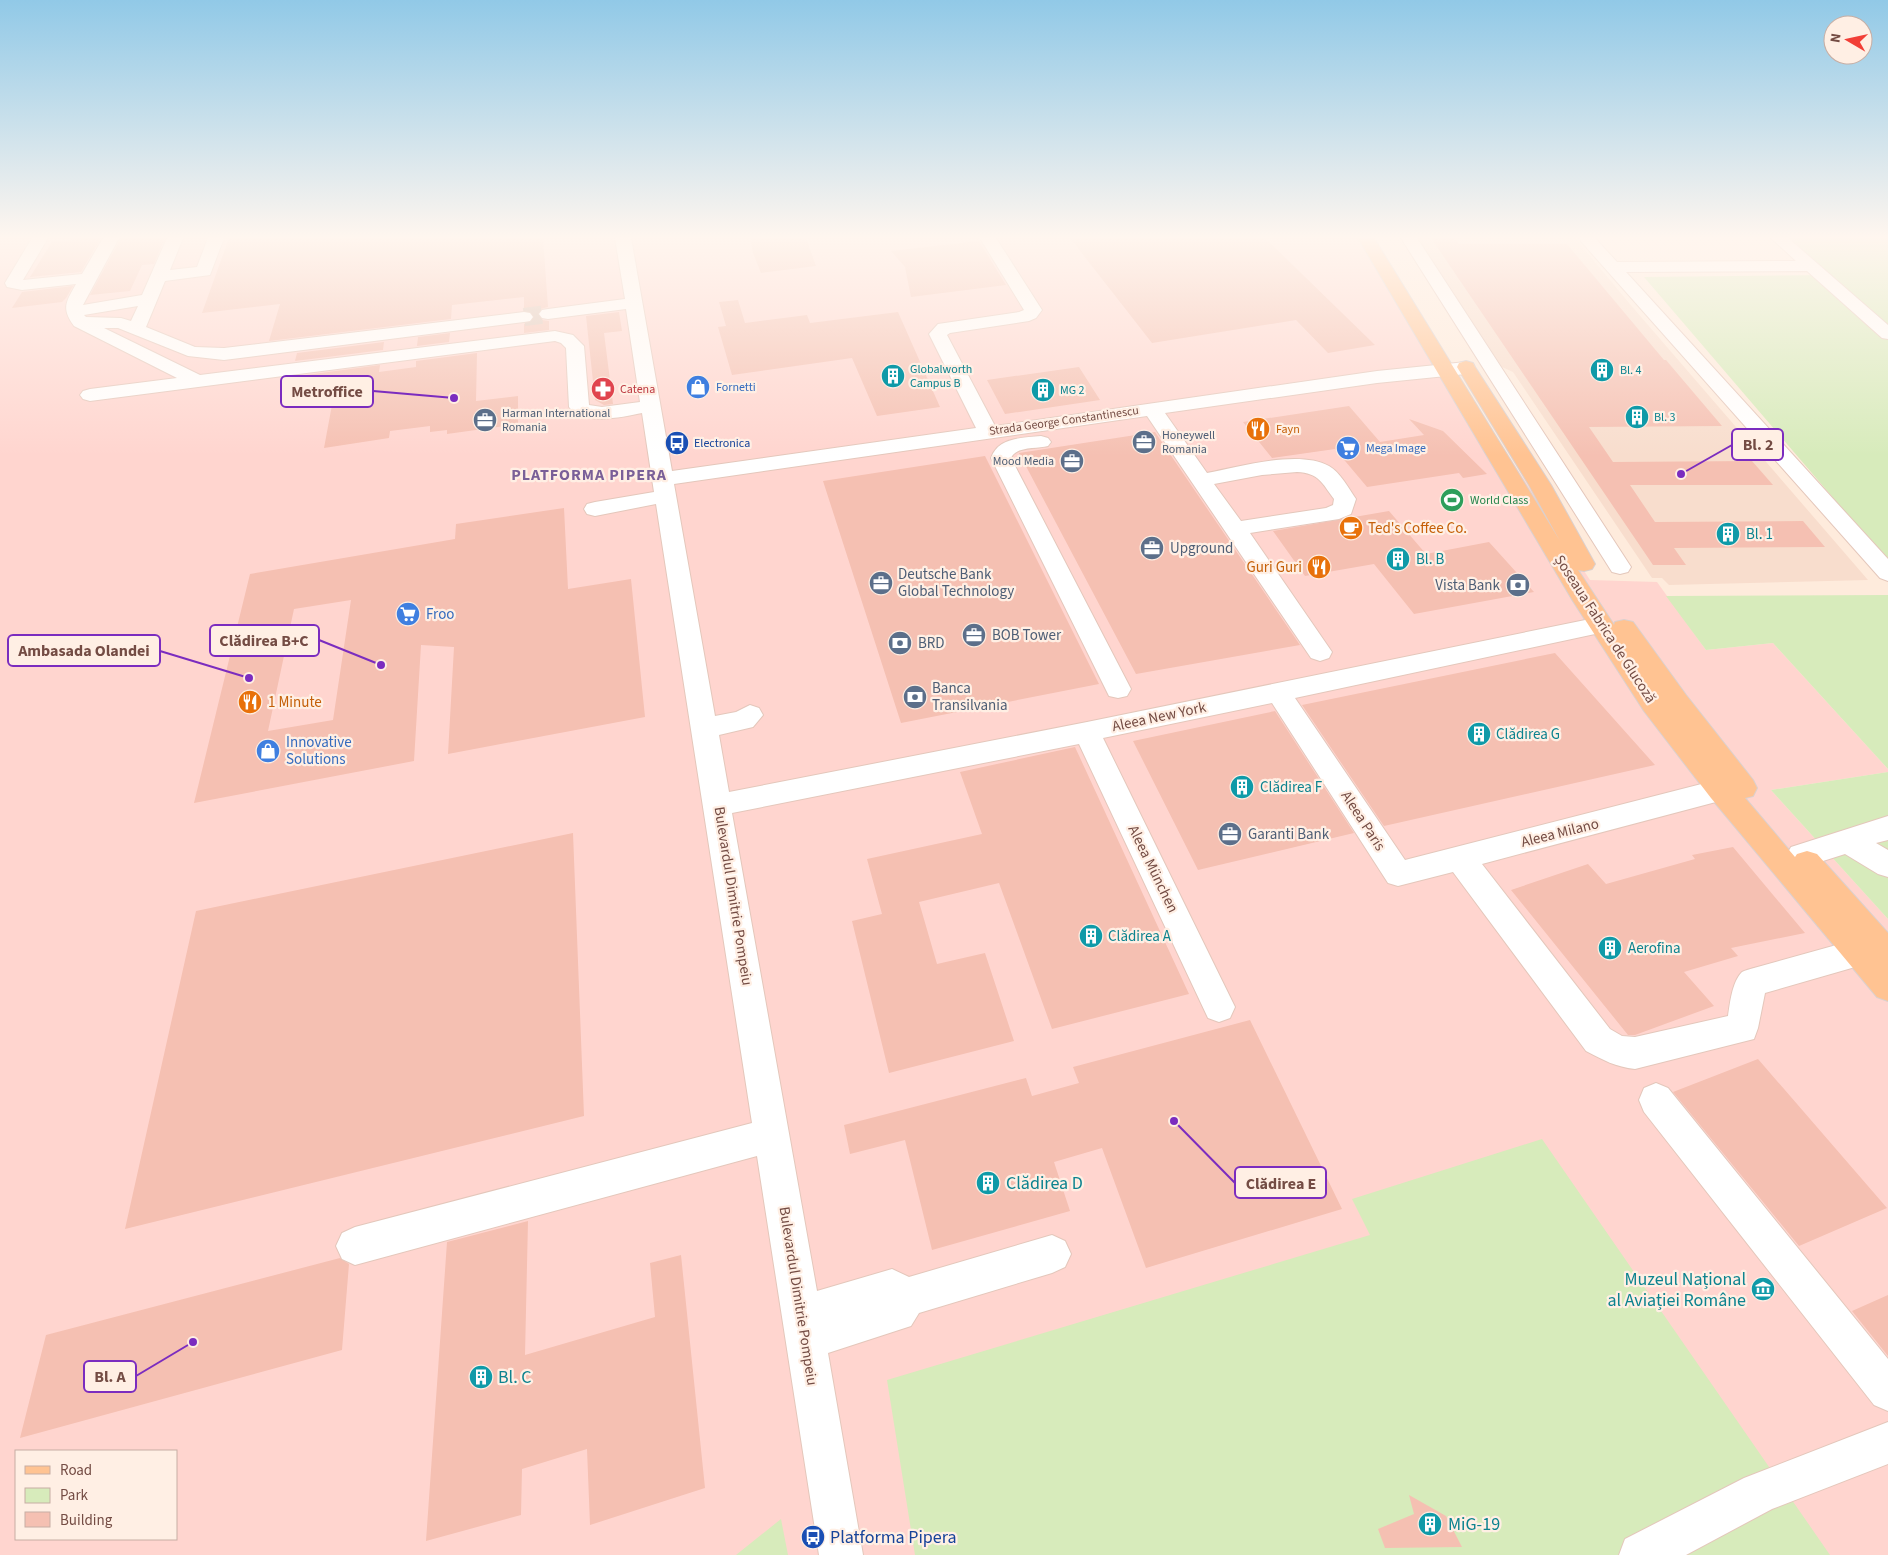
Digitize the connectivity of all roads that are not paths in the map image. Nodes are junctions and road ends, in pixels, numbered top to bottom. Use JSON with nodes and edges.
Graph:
{"nodes":[{"id":1,"x":75,"y":311,"type":"edge"},
{"id":2,"x":102,"y":311,"type":"edge"},
{"id":3,"x":144,"y":311,"type":"edge"},
{"id":4,"x":575,"y":311,"type":"edge"},
{"id":5,"x":635,"y":311,"type":"edge"},
{"id":6,"x":1033,"y":311,"type":"edge"},
{"id":7,"x":1418,"y":311,"type":"edge"},
{"id":8,"x":1428,"y":311,"type":"edge"},
{"id":9,"x":1455,"y":311,"type":"edge"},
{"id":10,"x":1651,"y":311,"type":"edge"},
{"id":11,"x":1861,"y":311,"type":"edge"},
{"id":12,"x":548,"y":314,"type":"tunnel mouth"},
{"id":13,"x":77,"y":317,"type":"junction"},
{"id":14,"x":524,"y":317,"type":"tunnel mouth"},
{"id":15,"x":136,"y":330,"type":"junction"},
{"id":16,"x":1888,"y":334,"type":"edge"},
{"id":17,"x":1444,"y":336,"type":"dead end"},
{"id":18,"x":1455,"y":363,"type":"junction"},
{"id":19,"x":197,"y":381,"type":"junction"},
{"id":20,"x":90,"y":395,"type":"dead end"},
{"id":21,"x":651,"y":406,"type":"junction"},
{"id":22,"x":1157,"y":417,"type":"junction"},
{"id":23,"x":988,"y":432,"type":"junction"},
{"id":24,"x":1200,"y":480,"type":"junction"},
{"id":25,"x":665,"y":488,"type":"junction"},
{"id":26,"x":594,"y":508,"type":"dead end"},
{"id":27,"x":1234,"y":529,"type":"junction"},
{"id":28,"x":1620,"y":568,"type":"dead end"},
{"id":29,"x":1888,"y":573,"type":"edge"},
{"id":30,"x":1600,"y":625,"type":"junction"},
{"id":31,"x":1320,"y":652,"type":"dead end"},
{"id":32,"x":1118,"y":689,"type":"dead end"},
{"id":33,"x":1278,"y":692,"type":"junction"},
{"id":34,"x":749,"y":719,"type":"dead end"},
{"id":35,"x":705,"y":728,"type":"junction"},
{"id":36,"x":1087,"y":732,"type":"junction"},
{"id":37,"x":1721,"y":790,"type":"junction"},
{"id":38,"x":718,"y":805,"type":"junction"},
{"id":39,"x":1888,"y":828,"type":"edge"},
{"id":40,"x":1848,"y":841,"type":"junction"},
{"id":41,"x":1801,"y":856,"type":"junction"},
{"id":42,"x":1460,"y":858,"type":"junction"},
{"id":43,"x":1888,"y":865,"type":"edge"},
{"id":44,"x":1398,"y":874,"type":"joint"},
{"id":45,"x":1873,"y":954,"type":"edge"},
{"id":46,"x":1888,"y":987,"type":"edge"},
{"id":47,"x":1219,"y":1007,"type":"dead end"},
{"id":48,"x":1656,"y":1100,"type":"dead end"},
{"id":49,"x":772,"y":1135,"type":"junction"},
{"id":50,"x":355,"y":1246,"type":"dead end"},
{"id":51,"x":1052,"y":1254,"type":"dead end"},
{"id":52,"x":804,"y":1328,"type":"junction"},
{"id":53,"x":1888,"y":1391,"type":"edge"},
{"id":54,"x":1888,"y":1443,"type":"edge"},
{"id":55,"x":842,"y":1555,"type":"edge"},
{"id":56,"x":1641,"y":1555,"type":"edge"}],
"edges":[{"from":1,"to":13,"type":"street"},
{"from":2,"to":13,"type":"street"},
{"from":3,"to":15,"type":"street"},
{"from":4,"to":12,"type":"street"},
{"from":5,"to":21,"type":"street","name":"Bulevardul Dimitrie Pompeiu"},
{"from":6,"to":23,"type":"street"},
{"from":7,"to":18,"type":"main road","name":"Șoseaua Fabrica de Glucoză"},
{"from":8,"to":17,"type":"main road"},
{"from":9,"to":28,"type":"street"},
{"from":10,"to":29,"type":"street"},
{"from":11,"to":16,"type":"street"},
{"from":13,"to":15,"type":"street"},
{"from":13,"to":19,"type":"street"},
{"from":14,"to":15,"type":"street"},
{"from":18,"to":22,"type":"street","name":"Strada George Constantinescu"},
{"from":18,"to":30,"type":"main road","name":"Șoseaua Fabrica de Glucoză"},
{"from":18,"to":41,"type":"main road","name":"Șoseaua Fabrica de Glucoză"},
{"from":19,"to":20,"type":"street"},
{"from":19,"to":21,"type":"street"},
{"from":21,"to":25,"type":"street","name":"Bulevardul Dimitrie Pompeiu"},
{"from":22,"to":23,"type":"street","name":"Strada George Constantinescu"},
{"from":22,"to":24,"type":"street"},
{"from":22,"to":32,"type":"street"},
{"from":23,"to":25,"type":"street","name":"Strada George Constantinescu"},
{"from":24,"to":27,"type":"street"},
{"from":24,"to":27,"type":"street"},
{"from":25,"to":26,"type":"street","name":"Strada George Constantinescu"},
{"from":25,"to":35,"type":"street","name":"Bulevardul Dimitrie Pompeiu"},
{"from":27,"to":31,"type":"street"},
{"from":30,"to":33,"type":"street","name":"Aleea New York"},
{"from":30,"to":37,"type":"main road","name":"Șoseaua Fabrica de Glucoză"},
{"from":33,"to":36,"type":"street","name":"Aleea New York"},
{"from":33,"to":44,"type":"street","name":"Aleea Paris"},
{"from":34,"to":35,"type":"street"},
{"from":35,"to":38,"type":"street","name":"Bulevardul Dimitrie Pompeiu"},
{"from":36,"to":38,"type":"street","name":"Aleea New York"},
{"from":36,"to":47,"type":"street","name":"Aleea München"},
{"from":37,"to":42,"type":"street","name":"Aleea Milano"},
{"from":37,"to":45,"type":"main road","name":"Șoseaua Fabrica de Glucoză"},
{"from":38,"to":49,"type":"street","name":"Bulevardul Dimitrie Pompeiu"},
{"from":39,"to":40,"type":"street"},
{"from":40,"to":41,"type":"street"},
{"from":40,"to":43,"type":"street"},
{"from":41,"to":45,"type":"main road","name":"Șoseaua Fabrica de Glucoză"},
{"from":42,"to":44,"type":"street","name":"Aleea Milano"},
{"from":42,"to":45,"type":"street"},
{"from":45,"to":46,"type":"main road","name":"Șoseaua Fabrica de Glucoză"},
{"from":48,"to":53,"type":"street"},
{"from":49,"to":50,"type":"street"},
{"from":49,"to":52,"type":"street","name":"Bulevardul Dimitrie Pompeiu"},
{"from":51,"to":52,"type":"street"},
{"from":52,"to":55,"type":"street","name":"Bulevardul Dimitrie Pompeiu"},
{"from":54,"to":56,"type":"street"}]}
